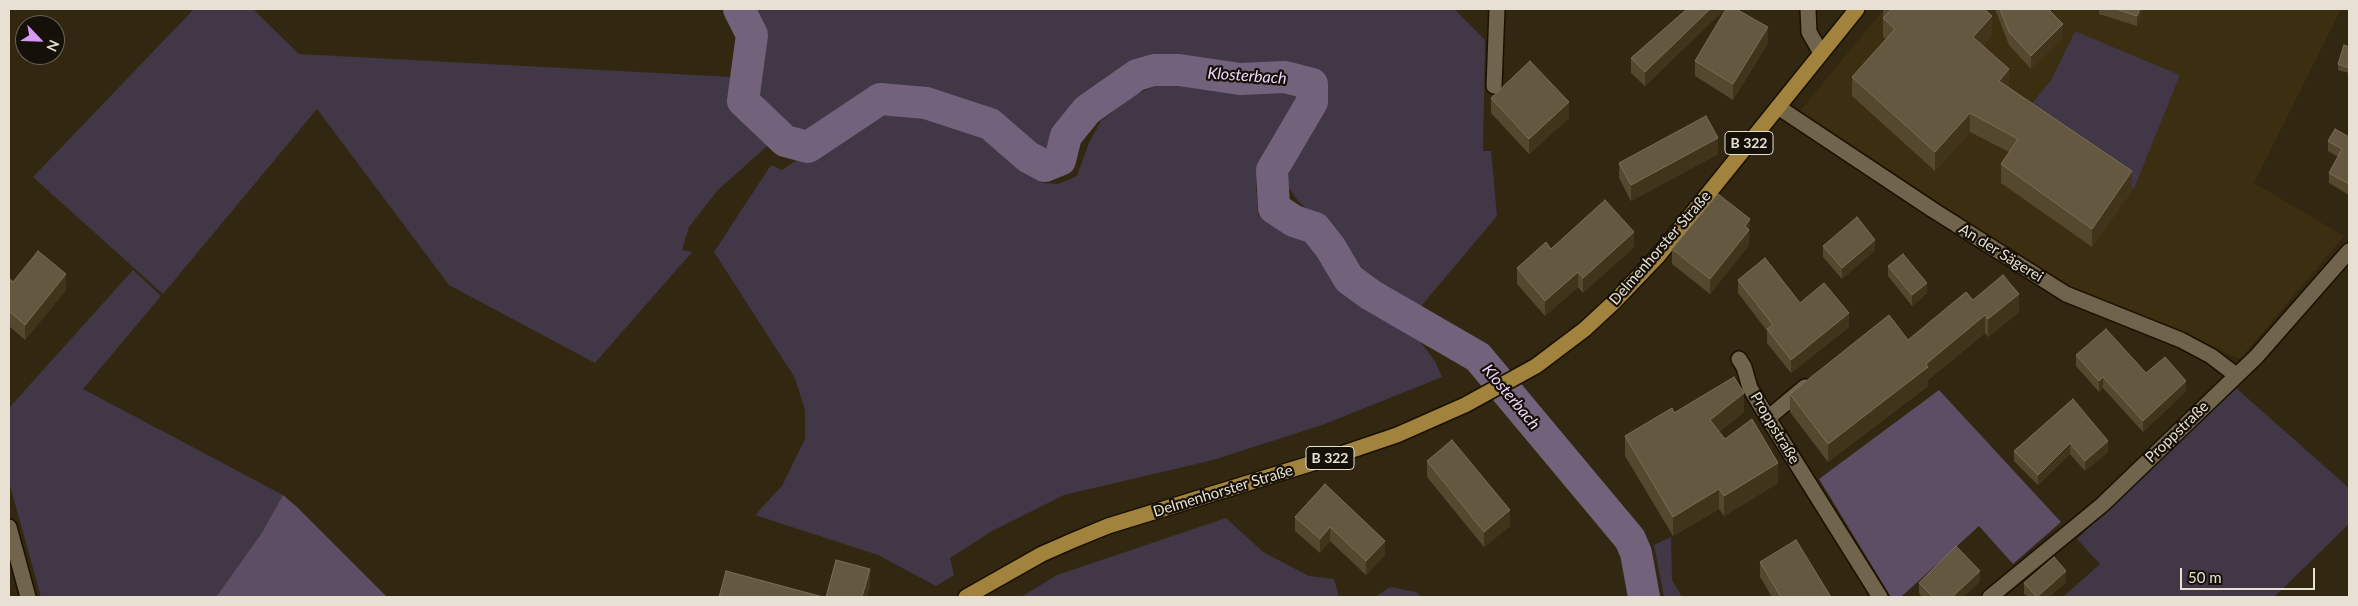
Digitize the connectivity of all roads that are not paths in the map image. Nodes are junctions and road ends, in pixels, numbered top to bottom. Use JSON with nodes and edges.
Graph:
{"nodes":[{"id":1,"x":1497,"y":9,"type":"edge"},
{"id":2,"x":1808,"y":9,"type":"edge"},
{"id":3,"x":1857,"y":9,"type":"edge"},
{"id":4,"x":1821,"y":52,"type":"junction"},
{"id":5,"x":1494,"y":86,"type":"dead end"},
{"id":6,"x":1778,"y":107,"type":"junction"},
{"id":7,"x":2349,"y":251,"type":"edge"},
{"id":8,"x":1739,"y":359,"type":"dead end"},
{"id":9,"x":1821,"y":375,"type":"edge"},
{"id":10,"x":2236,"y":375,"type":"junction"},
{"id":11,"x":1768,"y":418,"type":"junction"},
{"id":12,"x":9,"y":527,"type":"edge"},
{"id":13,"x":28,"y":597,"type":"edge"},
{"id":14,"x":966,"y":597,"type":"edge"},
{"id":15,"x":1880,"y":597,"type":"edge"},
{"id":16,"x":1990,"y":597,"type":"edge"}],
"edges":[{"from":1,"to":5,"type":"street"},
{"from":2,"to":4,"type":"street"},
{"from":3,"to":4,"type":"main road","name":"Delmenhorster Straße","number":"B 322"},
{"from":4,"to":6,"type":"main road","name":"Delmenhorster Straße","number":"B 322"},
{"from":6,"to":10,"type":"street","name":"An der Sägerei"},
{"from":6,"to":14,"type":"main road","name":"Delmenhorster Straße","number":"B 322"},
{"from":7,"to":10,"type":"street","name":"Proppstraße"},
{"from":8,"to":11,"type":"street","name":"Proppstraße"},
{"from":9,"to":11,"type":"street"},
{"from":10,"to":16,"type":"street","name":"Proppstraße"},
{"from":11,"to":15,"type":"street","name":"Proppstraße"},
{"from":12,"to":13,"type":"street"}]}
